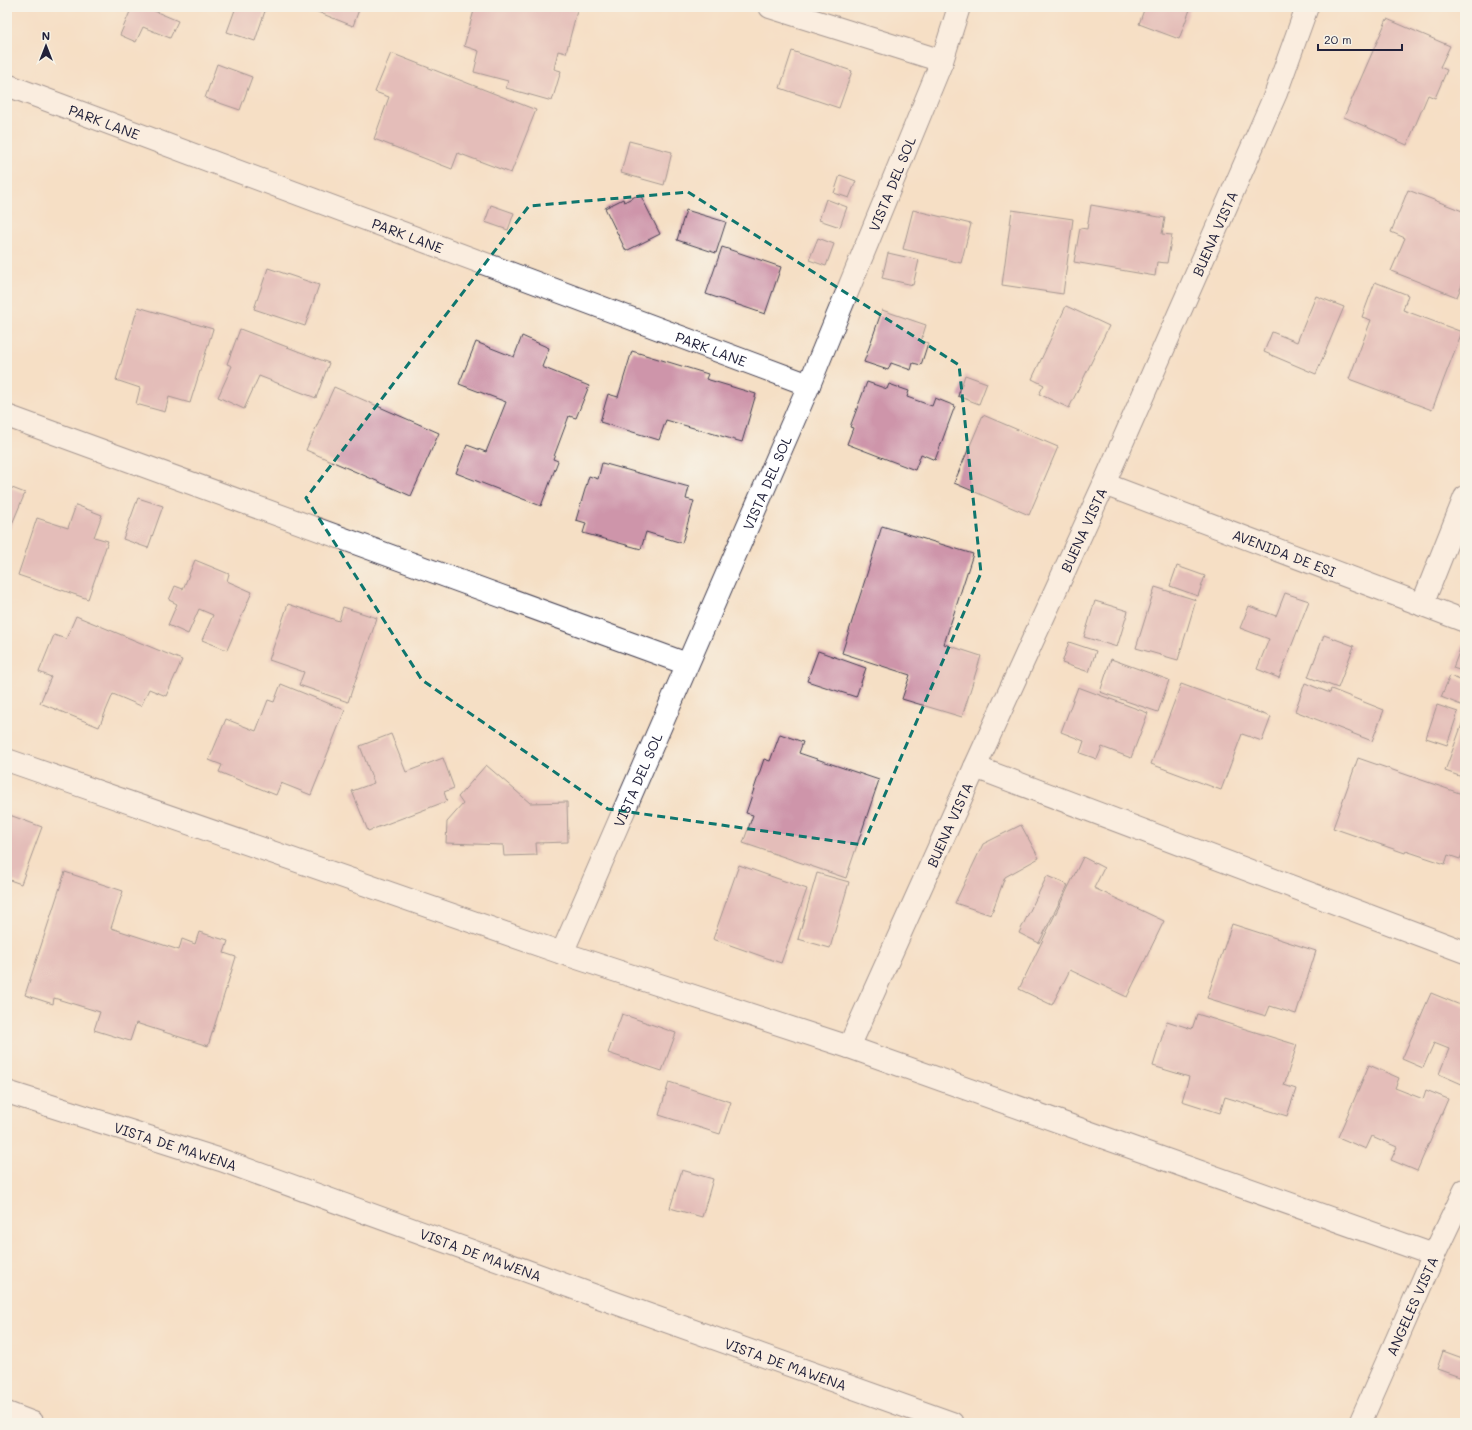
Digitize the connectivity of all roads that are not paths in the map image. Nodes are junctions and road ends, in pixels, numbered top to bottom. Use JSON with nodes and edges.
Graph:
{"nodes":[{"id":1,"x":770,"y":7,"type":"edge"},
{"id":2,"x":959,"y":7,"type":"edge"},
{"id":3,"x":1306,"y":7,"type":"edge"},
{"id":4,"x":942,"y":61,"type":"junction"},
{"id":5,"x":7,"y":85,"type":"edge"},
{"id":6,"x":809,"y":385,"type":"junction"},
{"id":7,"x":7,"y":416,"type":"edge"},
{"id":8,"x":1104,"y":484,"type":"junction"},
{"id":9,"x":1465,"y":497,"type":"edge"},
{"id":10,"x":1422,"y":605,"type":"junction"},
{"id":11,"x":1465,"y":621,"type":"edge"},
{"id":12,"x":687,"y":664,"type":"junction"},
{"id":13,"x":7,"y":760,"type":"edge"},
{"id":14,"x":974,"y":767,"type":"junction"},
{"id":15,"x":1465,"y":952,"type":"edge"},
{"id":16,"x":562,"y":953,"type":"junction"},
{"id":17,"x":849,"y":1047,"type":"junction"},
{"id":18,"x":7,"y":1092,"type":"edge"},
{"id":19,"x":1465,"y":1190,"type":"edge"},
{"id":20,"x":1434,"y":1255,"type":"junction"},
{"id":21,"x":952,"y":1423,"type":"edge"},
{"id":22,"x":1360,"y":1423,"type":"edge"}],
"edges":[{"from":1,"to":4,"type":"street"},
{"from":2,"to":4,"type":"street","name":"VISTA DEL SOL"},
{"from":3,"to":8,"type":"street","name":"BUENA VISTA"},
{"from":4,"to":6,"type":"street","name":"VISTA DEL SOL"},
{"from":5,"to":6,"type":"street","name":"PARK LANE"},
{"from":6,"to":12,"type":"street","name":"VISTA DEL SOL"},
{"from":7,"to":12,"type":"street"},
{"from":8,"to":10,"type":"street","name":"AVENIDA DE ESI"},
{"from":8,"to":14,"type":"street","name":"BUENA VISTA"},
{"from":9,"to":10,"type":"street"},
{"from":10,"to":11,"type":"street","name":"AVENIDA DE ESI"},
{"from":12,"to":16,"type":"street","name":"VISTA DEL SOL"},
{"from":13,"to":16,"type":"street"},
{"from":14,"to":15,"type":"street"},
{"from":14,"to":17,"type":"street","name":"BUENA VISTA"},
{"from":16,"to":17,"type":"street"},
{"from":17,"to":20,"type":"street"},
{"from":18,"to":21,"type":"street","name":"VISTA DE MAWENA"},
{"from":19,"to":20,"type":"street","name":"ANGELES VISTA"},
{"from":20,"to":22,"type":"street","name":"ANGELES VISTA"}]}
